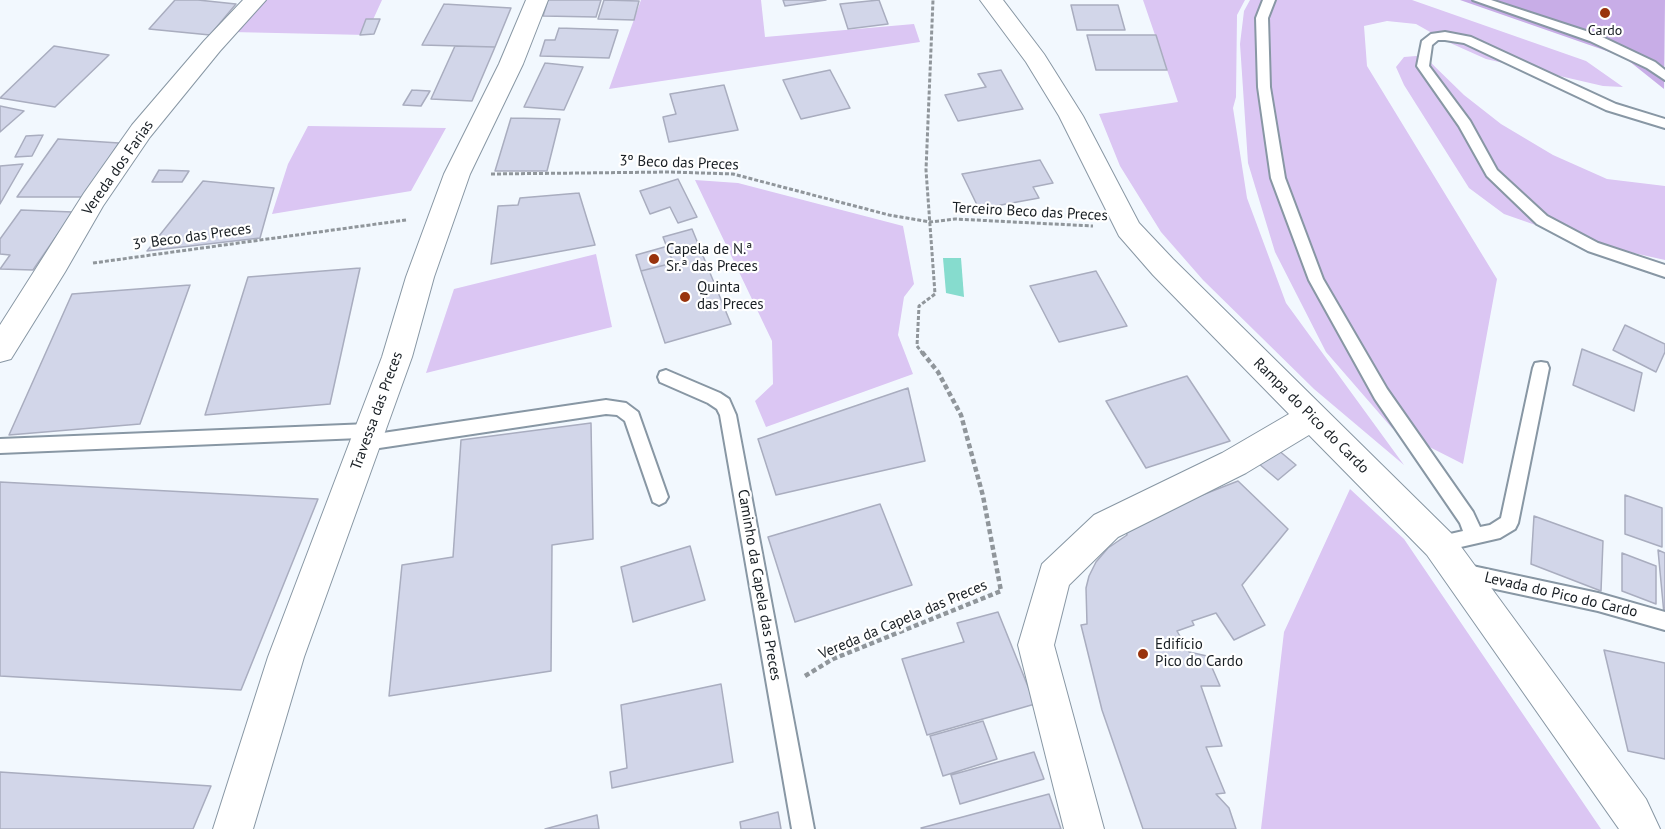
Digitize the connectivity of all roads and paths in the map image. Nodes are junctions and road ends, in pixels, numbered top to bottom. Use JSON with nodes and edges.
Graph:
{"nodes":[{"id":1,"x":255,"y":0,"type":"edge"},
{"id":2,"x":537,"y":0,"type":"edge"},
{"id":3,"x":933,"y":0,"type":"edge"},
{"id":4,"x":991,"y":0,"type":"edge"},
{"id":5,"x":1269,"y":0,"type":"edge"},
{"id":6,"x":1479,"y":0,"type":"edge"},
{"id":7,"x":1665,"y":76,"type":"edge"},
{"id":8,"x":1665,"y":124,"type":"edge"},
{"id":9,"x":458,"y":174,"type":"junction"},
{"id":10,"x":442,"y":215,"type":"junction"},
{"id":11,"x":930,"y":222,"type":"junction"},
{"id":12,"x":1129,"y":229,"type":"junction"},
{"id":13,"x":52,"y":270,"type":"junction"},
{"id":14,"x":1665,"y":271,"type":"edge"},
{"id":15,"x":0,"y":350,"type":"edge"},
{"id":16,"x":1541,"y":368,"type":"dead end"},
{"id":17,"x":666,"y":377,"type":"dead end"},
{"id":18,"x":1311,"y":417,"type":"junction"},
{"id":19,"x":367,"y":437,"type":"junction"},
{"id":20,"x":0,"y":446,"type":"edge"},
{"id":21,"x":659,"y":497,"type":"dead end"},
{"id":22,"x":1474,"y":535,"type":"junction"},
{"id":23,"x":1448,"y":558,"type":"junction"},
{"id":24,"x":1665,"y":621,"type":"edge"},
{"id":25,"x":778,"y":692,"type":"junction"},
{"id":26,"x":233,"y":829,"type":"edge"},
{"id":27,"x":803,"y":829,"type":"edge"},
{"id":28,"x":1084,"y":829,"type":"edge"},
{"id":29,"x":1640,"y":829,"type":"edge"}],
"edges":[{"from":1,"to":13,"type":"street","name":"Vereda dos Farias"},
{"from":2,"to":9,"type":"street","name":"Travessa das Preces"},
{"from":3,"to":11,"type":"path","name":"Vereda da Capela das Preces"},
{"from":4,"to":12,"type":"street","name":"Rampa do Pico do Cardo"},
{"from":5,"to":22,"type":"lane"},
{"from":6,"to":7,"type":"lane"},
{"from":8,"to":14,"type":"lane"},
{"from":9,"to":10,"type":"street","name":"Travessa das Preces"},
{"from":9,"to":11,"type":"path","name":"3º Beco das Preces"},
{"from":10,"to":13,"type":"path","name":"3º Beco das Preces"},
{"from":10,"to":19,"type":"street","name":"Travessa das Preces"},
{"from":11,"to":12,"type":"path","name":"Terceiro Beco das Preces"},
{"from":11,"to":25,"type":"path","name":"Vereda da Capela das Preces"},
{"from":12,"to":18,"type":"street","name":"Rampa do Pico do Cardo"},
{"from":13,"to":15,"type":"street","name":"Vereda dos Farias"},
{"from":16,"to":22,"type":"lane"},
{"from":17,"to":25,"type":"lane","name":"Caminho da Capela das Preces"},
{"from":18,"to":23,"type":"street","name":"Rampa do Pico do Cardo"},
{"from":18,"to":28,"type":"street"},
{"from":19,"to":20,"type":"lane"},
{"from":19,"to":21,"type":"lane"},
{"from":19,"to":26,"type":"street","name":"Travessa das Preces"},
{"from":22,"to":23,"type":"lane"},
{"from":23,"to":24,"type":"lane","name":"Levada do Pico do Cardo"},
{"from":23,"to":29,"type":"street","name":"Rampa do Pico do Cardo"},
{"from":25,"to":27,"type":"lane","name":"Caminho da Capela das Preces"}]}
